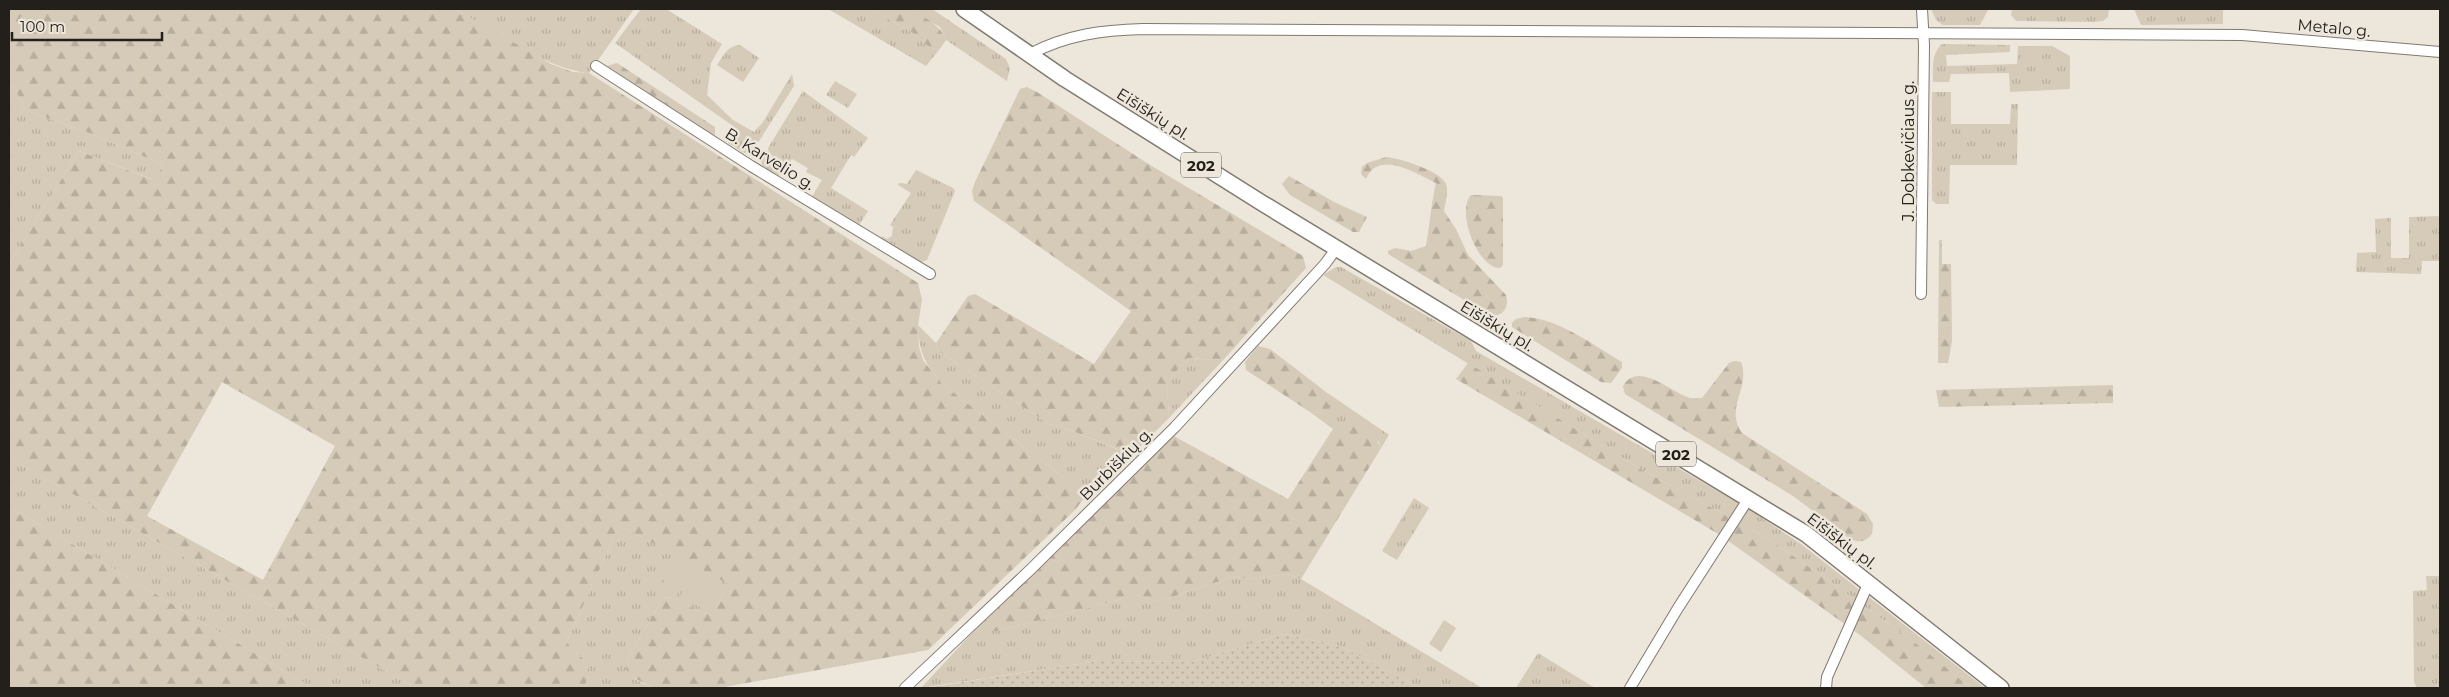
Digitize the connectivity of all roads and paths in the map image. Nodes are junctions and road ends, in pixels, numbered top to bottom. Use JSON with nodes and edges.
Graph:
{"nodes":[{"id":1,"x":964,"y":9,"type":"edge"},
{"id":2,"x":1922,"y":9,"type":"edge"},
{"id":3,"x":1923,"y":34,"type":"junction"},
{"id":4,"x":2440,"y":52,"type":"edge"},
{"id":5,"x":1030,"y":54,"type":"junction"},
{"id":6,"x":596,"y":66,"type":"dead end"},
{"id":7,"x":1336,"y":249,"type":"junction"},
{"id":8,"x":930,"y":274,"type":"dead end"},
{"id":9,"x":1921,"y":294,"type":"dead end"},
{"id":10,"x":1748,"y":498,"type":"junction"},
{"id":11,"x":1869,"y":582,"type":"junction"},
{"id":12,"x":905,"y":688,"type":"edge"},
{"id":13,"x":1630,"y":688,"type":"edge"},
{"id":14,"x":1826,"y":688,"type":"edge"},
{"id":15,"x":2001,"y":688,"type":"edge"}],
"edges":[{"from":1,"to":5,"type":"main road","name":"Eišiškių pl.","number":"202"},
{"from":2,"to":3,"type":"street","name":"J. Dobkevičiaus g."},
{"from":3,"to":4,"type":"street","name":"Metalo g."},
{"from":3,"to":5,"type":"street","name":"Metalo g."},
{"from":3,"to":9,"type":"street","name":"J. Dobkevičiaus g."},
{"from":5,"to":7,"type":"main road","name":"Eišiškių pl.","number":"202"},
{"from":6,"to":8,"type":"street","name":"B. Karvelio g."},
{"from":7,"to":10,"type":"main road","name":"Eišiškių pl.","number":"202"},
{"from":7,"to":12,"type":"street","name":"Burbiškių g."},
{"from":10,"to":11,"type":"main road","name":"Eišiškių pl.","number":"202"},
{"from":10,"to":13,"type":"street"},
{"from":11,"to":14,"type":"street"},
{"from":11,"to":15,"type":"main road","name":"Eišiškių pl.","number":"202"}]}
